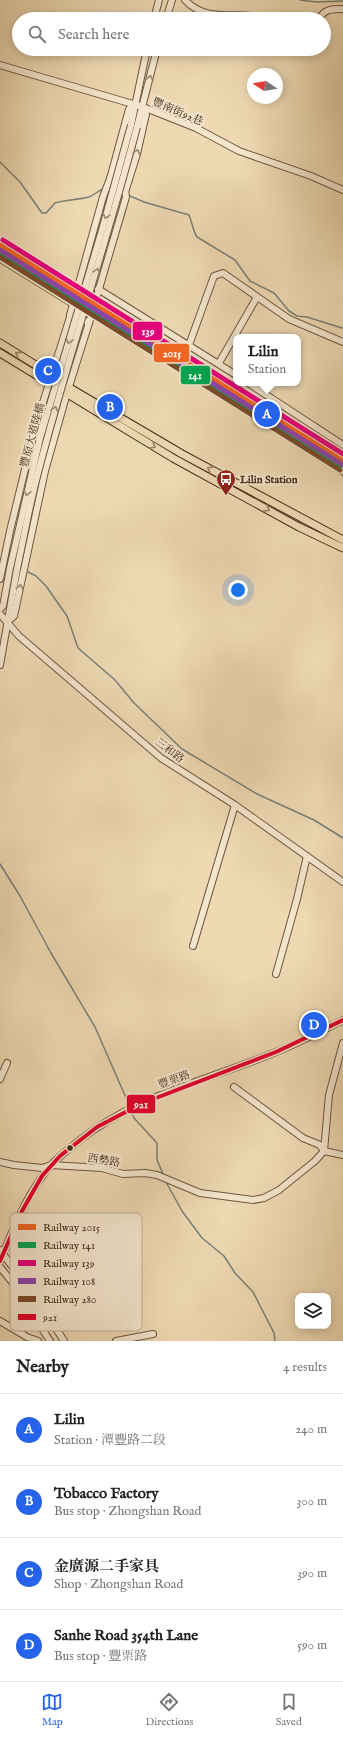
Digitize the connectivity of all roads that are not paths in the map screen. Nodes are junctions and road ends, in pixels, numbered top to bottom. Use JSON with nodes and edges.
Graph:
{"nodes":[{"id":1,"x":159,"y":0,"type":"edge"},
{"id":2,"x":172,"y":0,"type":"edge"},
{"id":3,"x":186,"y":0,"type":"edge"},
{"id":4,"x":343,"y":9,"type":"edge"},
{"id":5,"x":156,"y":12,"type":"edge"},
{"id":6,"x":168,"y":12,"type":"edge"},
{"id":7,"x":205,"y":12,"type":"edge"},
{"id":8,"x":323,"y":12,"type":"edge"},
{"id":9,"x":145,"y":56,"type":"edge"},
{"id":10,"x":155,"y":56,"type":"edge"},
{"id":11,"x":0,"y":65,"type":"edge"},
{"id":12,"x":135,"y":104,"type":"junction"},
{"id":13,"x":143,"y":107,"type":"junction"},
{"id":14,"x":134,"y":126,"type":"junction"},
{"id":15,"x":111,"y":176,"type":"junction"},
{"id":16,"x":343,"y":190,"type":"edge"},
{"id":17,"x":126,"y":193,"type":"junction"},
{"id":18,"x":106,"y":200,"type":"tunnel mouth"},
{"id":19,"x":121,"y":205,"type":"dead end"},
{"id":20,"x":98,"y":289,"type":"junction"},
{"id":21,"x":257,"y":297,"type":"junction"},
{"id":22,"x":70,"y":315,"type":"junction"},
{"id":23,"x":89,"y":323,"type":"junction"},
{"id":24,"x":236,"y":334,"type":"edge"},
{"id":25,"x":233,"y":339,"type":"edge"},
{"id":26,"x":343,"y":342,"type":"edge"},
{"id":27,"x":0,"y":343,"type":"edge"},
{"id":28,"x":189,"y":345,"type":"junction"},
{"id":29,"x":0,"y":352,"type":"edge"},
{"id":30,"x":60,"y":358,"type":"dead end"},
{"id":31,"x":219,"y":364,"type":"junction"},
{"id":32,"x":233,"y":373,"type":"edge"},
{"id":33,"x":70,"y":374,"type":"dead end"},
{"id":34,"x":52,"y":375,"type":"junction"},
{"id":35,"x":49,"y":382,"type":"junction"},
{"id":36,"x":253,"y":386,"type":"edge"},
{"id":37,"x":68,"y":390,"type":"junction"},
{"id":38,"x":343,"y":446,"type":"edge"},
{"id":39,"x":343,"y":540,"type":"edge"},
{"id":40,"x":343,"y":548,"type":"edge"},
{"id":41,"x":14,"y":569,"type":"junction"},
{"id":42,"x":0,"y":579,"type":"edge"},
{"id":43,"x":0,"y":609,"type":"edge"},
{"id":44,"x":0,"y":614,"type":"edge"},
{"id":45,"x":7,"y":622,"type":"junction"},
{"id":46,"x":0,"y":665,"type":"edge"},
{"id":47,"x":235,"y":805,"type":"junction"},
{"id":48,"x":307,"y":856,"type":"junction"},
{"id":49,"x":343,"y":882,"type":"edge"},
{"id":50,"x":193,"y":946,"type":"dead end"},
{"id":51,"x":276,"y":974,"type":"dead end"},
{"id":52,"x":343,"y":1020,"type":"edge"},
{"id":53,"x":343,"y":1043,"type":"edge"},
{"id":54,"x":7,"y":1063,"type":"dead end"},
{"id":55,"x":0,"y":1079,"type":"edge"},
{"id":56,"x":234,"y":1087,"type":"dead end"},
{"id":57,"x":324,"y":1151,"type":"junction"},
{"id":58,"x":343,"y":1155,"type":"edge"},
{"id":59,"x":0,"y":1162,"type":"edge"},
{"id":60,"x":51,"y":1165,"type":"junction"},
{"id":61,"x":21,"y":1213,"type":"edge"},
{"id":62,"x":10,"y":1234,"type":"edge"},
{"id":63,"x":2,"y":1252,"type":"edge"},
{"id":64,"x":0,"y":1262,"type":"edge"},
{"id":65,"x":10,"y":1263,"type":"edge"},
{"id":66,"x":0,"y":1267,"type":"edge"},
{"id":67,"x":10,"y":1280,"type":"edge"},
{"id":68,"x":0,"y":1321,"type":"edge"},
{"id":69,"x":10,"y":1327,"type":"edge"},
{"id":70,"x":17,"y":1331,"type":"edge"},
{"id":71,"x":44,"y":1331,"type":"edge"},
{"id":72,"x":58,"y":1331,"type":"edge"},
{"id":73,"x":153,"y":1334,"type":"dead end"},
{"id":74,"x":38,"y":1341,"type":"edge"},
{"id":75,"x":50,"y":1341,"type":"edge"},
{"id":76,"x":64,"y":1341,"type":"edge"},
{"id":77,"x":116,"y":1341,"type":"edge"}],
"edges":[{"from":1,"to":5,"type":"street"},
{"from":2,"to":6,"type":"street"},
{"from":3,"to":7,"type":"street"},
{"from":4,"to":8,"type":"street"},
{"from":9,"to":12,"type":"street"},
{"from":13,"to":10,"type":"street","one_way":true},
{"from":11,"to":12,"type":"street","name":"豐南街92巷"},
{"from":12,"to":13,"type":"street","name":"豐南街92巷"},
{"from":12,"to":14,"type":"street"},
{"from":12,"to":15,"type":"street"},
{"from":13,"to":14,"type":"street"},
{"from":13,"to":16,"type":"street","name":"豐南街92巷"},
{"from":17,"to":13,"type":"street","one_way":true},
{"from":14,"to":41,"type":"street","name":"豐原大道陸橋","bridge":true},
{"from":15,"to":18,"type":"street"},
{"from":15,"to":22,"type":"street"},
{"from":17,"to":19,"type":"street"},
{"from":17,"to":20,"type":"street"},
{"from":20,"to":23,"type":"street"},
{"from":20,"to":28,"type":"street"},
{"from":21,"to":24,"type":"street"},
{"from":21,"to":26,"type":"street"},
{"from":21,"to":28,"type":"street"},
{"from":22,"to":23,"type":"street"},
{"from":22,"to":34,"type":"street"},
{"from":23,"to":37,"type":"street"},
{"from":25,"to":31,"type":"street"},
{"from":34,"to":27,"type":"main road","one_way":true},
{"from":28,"to":31,"type":"street"},
{"from":29,"to":35,"type":"main road"},
{"from":30,"to":34,"type":"street"},
{"from":31,"to":32,"type":"street"},
{"from":33,"to":37,"type":"street"},
{"from":34,"to":35,"type":"street"},
{"from":34,"to":37,"type":"main road"},
{"from":35,"to":37,"type":"main road"},
{"from":35,"to":42,"type":"street"},
{"from":36,"to":38,"type":"street"},
{"from":39,"to":37,"type":"main road","one_way":true},
{"from":37,"to":40,"type":"main road","one_way":true},
{"from":45,"to":37,"type":"street","one_way":true},
{"from":41,"to":43,"type":"street"},
{"from":41,"to":45,"type":"street"},
{"from":44,"to":45,"type":"street","name":"三和路"},
{"from":45,"to":46,"type":"street"},
{"from":45,"to":47,"type":"street","name":"三和路"},
{"from":47,"to":48,"type":"street","name":"三和路"},
{"from":47,"to":50,"type":"street"},
{"from":48,"to":49,"type":"street","name":"三和路"},
{"from":48,"to":51,"type":"street"},
{"from":52,"to":60,"type":"street","name":"豐栗路"},
{"from":53,"to":57,"type":"street"},
{"from":54,"to":55,"type":"street"},
{"from":56,"to":57,"type":"street"},
{"from":57,"to":58,"type":"street"},
{"from":57,"to":60,"type":"street","name":"西勢路"},
{"from":59,"to":60,"type":"street","name":"西勢路"},
{"from":60,"to":61,"type":"street","name":"豐栗路"},
{"from":62,"to":63,"type":"street","name":"豐栗路"},
{"from":63,"to":64,"type":"street","name":"豐栗路"},
{"from":63,"to":65,"type":"street"},
{"from":66,"to":67,"type":"street"},
{"from":68,"to":69,"type":"street"},
{"from":70,"to":74,"type":"street"},
{"from":71,"to":75,"type":"street"},
{"from":72,"to":76,"type":"street"},
{"from":73,"to":77,"type":"street"}]}
